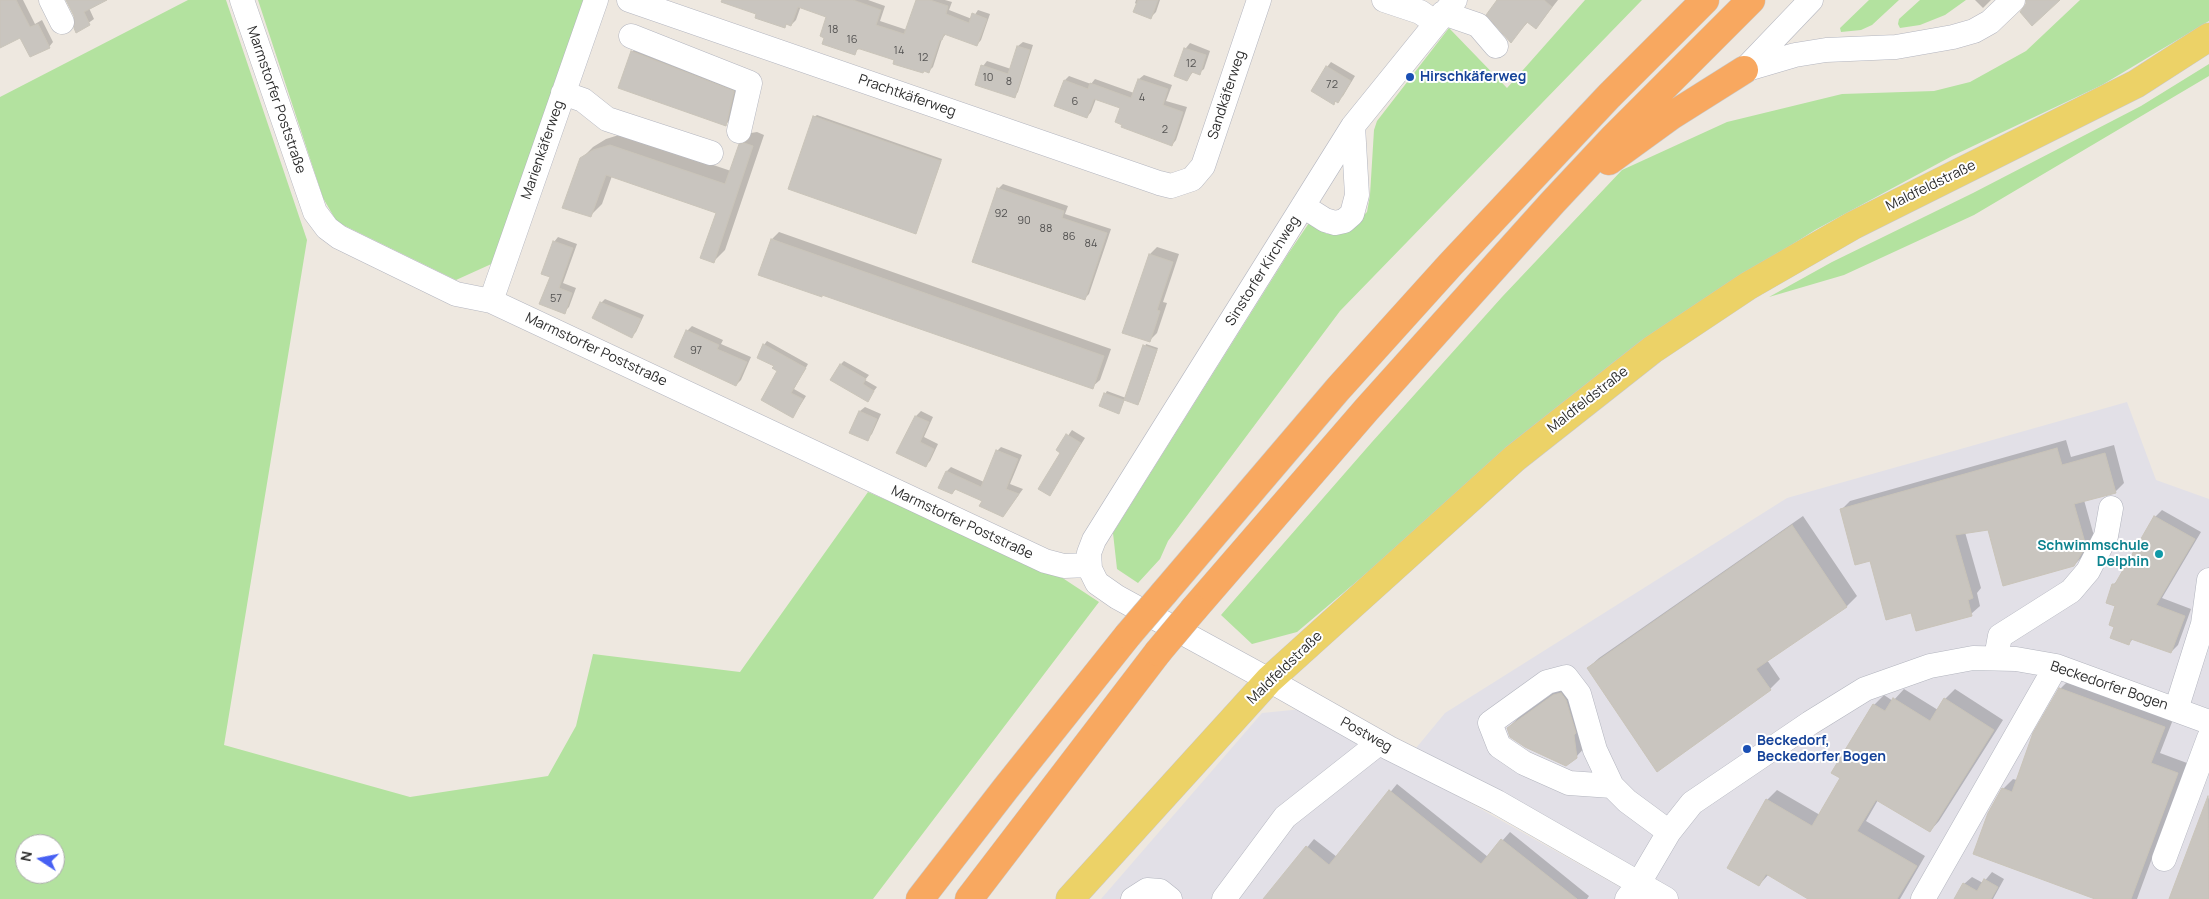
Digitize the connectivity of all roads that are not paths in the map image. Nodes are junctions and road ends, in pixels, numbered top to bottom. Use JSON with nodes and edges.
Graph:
{"nodes":[{"id":1,"x":51,"y":0,"type":"edge"},
{"id":2,"x":242,"y":0,"type":"edge"},
{"id":3,"x":596,"y":0,"type":"edge"},
{"id":4,"x":629,"y":0,"type":"edge"},
{"id":5,"x":1258,"y":0,"type":"edge"},
{"id":6,"x":1384,"y":0,"type":"edge"},
{"id":7,"x":1679,"y":0,"type":"edge"},
{"id":8,"x":1705,"y":0,"type":"edge"},
{"id":9,"x":1751,"y":0,"type":"edge"},
{"id":10,"x":1812,"y":0,"type":"edge"},
{"id":11,"x":2013,"y":0,"type":"edge"},
{"id":12,"x":1445,"y":12,"type":"edge"},
{"id":13,"x":62,"y":22,"type":"dead end"},
{"id":14,"x":631,"y":36,"type":"dead end"},
{"id":15,"x":2209,"y":37,"type":"edge"},
{"id":16,"x":742,"y":39,"type":"junction"},
{"id":17,"x":1496,"y":46,"type":"dead end"},
{"id":18,"x":1744,"y":70,"type":"junction"},
{"id":19,"x":725,"y":73,"type":"junction"},
{"id":20,"x":563,"y":93,"type":"junction"},
{"id":21,"x":1609,"y":96,"type":"junction"},
{"id":22,"x":1353,"y":126,"type":"junction"},
{"id":23,"x":739,"y":131,"type":"dead end"},
{"id":24,"x":710,"y":153,"type":"dead end"},
{"id":25,"x":1185,"y":182,"type":"joint"},
{"id":26,"x":1553,"y":202,"type":"junction"},
{"id":27,"x":1303,"y":206,"type":"junction"},
{"id":28,"x":490,"y":300,"type":"junction"},
{"id":29,"x":2111,"y":508,"type":"dead end"},
{"id":30,"x":1089,"y":559,"type":"junction"},
{"id":31,"x":2209,"y":580,"type":"edge"},
{"id":32,"x":1996,"y":658,"type":"junction"},
{"id":33,"x":2056,"y":666,"type":"junction"},
{"id":34,"x":1269,"y":680,"type":"junction"},
{"id":35,"x":2176,"y":710,"type":"junction"},
{"id":36,"x":2209,"y":722,"type":"edge"},
{"id":37,"x":2209,"y":738,"type":"edge"},
{"id":38,"x":1379,"y":742,"type":"junction"},
{"id":39,"x":1612,"y":786,"type":"junction"},
{"id":40,"x":1669,"y":832,"type":"junction"},
{"id":41,"x":2164,"y":859,"type":"dead end"},
{"id":42,"x":1633,"y":891,"type":"edge"},
{"id":43,"x":920,"y":899,"type":"edge"},
{"id":44,"x":969,"y":899,"type":"edge"},
{"id":45,"x":1070,"y":899,"type":"edge"},
{"id":46,"x":1133,"y":899,"type":"edge"},
{"id":47,"x":1170,"y":899,"type":"edge"},
{"id":48,"x":1224,"y":899,"type":"edge"},
{"id":49,"x":1666,"y":899,"type":"edge"},
{"id":50,"x":1923,"y":899,"type":"edge"}],
"edges":[{"from":1,"to":13,"type":"street"},
{"from":2,"to":28,"type":"street","name":"Marmstorfer Poststraße"},
{"from":3,"to":20,"type":"street","name":"Marienkäferweg"},
{"from":4,"to":16,"type":"street","name":"Prachtkäferweg"},
{"from":5,"to":25,"type":"street","name":"Sandkäferweg"},
{"from":6,"to":12,"type":"street"},
{"from":7,"to":21,"type":"highway"},
{"from":8,"to":21,"type":"highway"},
{"from":9,"to":26,"type":"highway"},
{"from":10,"to":18,"type":"street"},
{"from":11,"to":18,"type":"street"},
{"from":12,"to":17,"type":"street"},
{"from":12,"to":22,"type":"street","name":"Sinstorfer Kirchweg"},
{"from":14,"to":19,"type":"street"},
{"from":15,"to":34,"type":"main road","name":"Maldfeldstraße"},
{"from":16,"to":19,"type":"street"},
{"from":16,"to":25,"type":"street","name":"Prachtkäferweg"},
{"from":18,"to":26,"type":"highway"},
{"from":19,"to":23,"type":"street"},
{"from":20,"to":24,"type":"street"},
{"from":20,"to":28,"type":"street","name":"Marienkäferweg"},
{"from":21,"to":43,"type":"highway","bridge":true},
{"from":22,"to":27,"type":"street","name":"Sinstorfer Kirchweg"},
{"from":22,"to":27,"type":"street"},
{"from":26,"to":44,"type":"highway","bridge":true},
{"from":27,"to":30,"type":"street","name":"Sinstorfer Kirchweg"},
{"from":28,"to":30,"type":"street","name":"Marmstorfer Poststraße"},
{"from":29,"to":32,"type":"street"},
{"from":30,"to":34,"type":"street","name":"Postweg"},
{"from":31,"to":35,"type":"street"},
{"from":32,"to":33,"type":"street","name":"Beckedorfer Bogen"},
{"from":32,"to":40,"type":"street","name":"Beckedorfer Bogen"},
{"from":33,"to":35,"type":"street","name":"Beckedorfer Bogen"},
{"from":33,"to":50,"type":"street"},
{"from":34,"to":38,"type":"street","name":"Postweg"},
{"from":34,"to":45,"type":"main road","name":"Maldfeldstraße"},
{"from":35,"to":36,"type":"street","name":"Beckedorfer Bogen"},
{"from":37,"to":41,"type":"street"},
{"from":38,"to":42,"type":"street","name":"Postweg"},
{"from":38,"to":48,"type":"street"},
{"from":39,"to":39,"type":"street"},
{"from":39,"to":40,"type":"street"},
{"from":40,"to":42,"type":"street","name":"Beckedorfer Bogen"},
{"from":42,"to":49,"type":"street","name":"Postweg"},
{"from":46,"to":47,"type":"street"}]}
